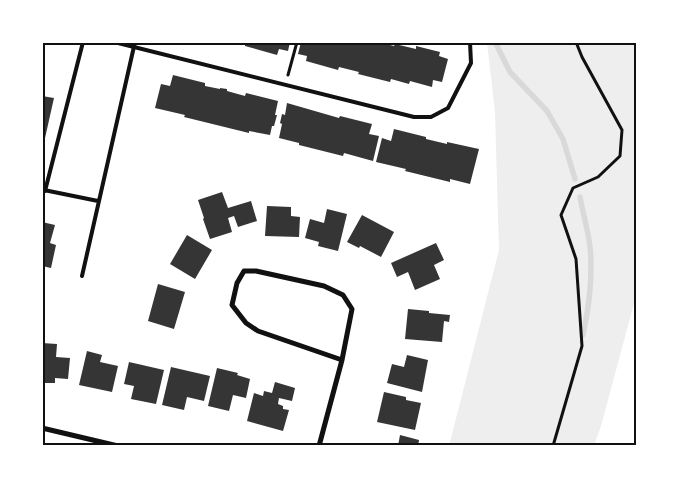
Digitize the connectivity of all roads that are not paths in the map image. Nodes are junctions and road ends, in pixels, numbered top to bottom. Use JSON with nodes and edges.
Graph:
{"nodes":[{"id":1,"x":83,"y":42,"type":"edge"},
{"id":2,"x":114,"y":42,"type":"edge"},
{"id":3,"x":470,"y":42,"type":"edge"},
{"id":4,"x":134,"y":45,"type":"edge"},
{"id":5,"x":44,"y":190,"type":"edge"},
{"id":6,"x":98,"y":201,"type":"junction"},
{"id":7,"x":82,"y":276,"type":"dead end"},
{"id":8,"x":342,"y":360,"type":"junction"},
{"id":9,"x":42,"y":428,"type":"edge"},
{"id":10,"x":118,"y":446,"type":"edge"},
{"id":11,"x":319,"y":446,"type":"edge"}],
"edges":[{"from":1,"to":5,"type":"lane"},
{"from":2,"to":4,"type":"lane"},
{"from":3,"to":4,"type":"lane"},
{"from":4,"to":6,"type":"lane"},
{"from":5,"to":6,"type":"lane"},
{"from":6,"to":7,"type":"lane"},
{"from":8,"to":8,"type":"street"},
{"from":8,"to":11,"type":"street"},
{"from":9,"to":10,"type":"street"}]}
